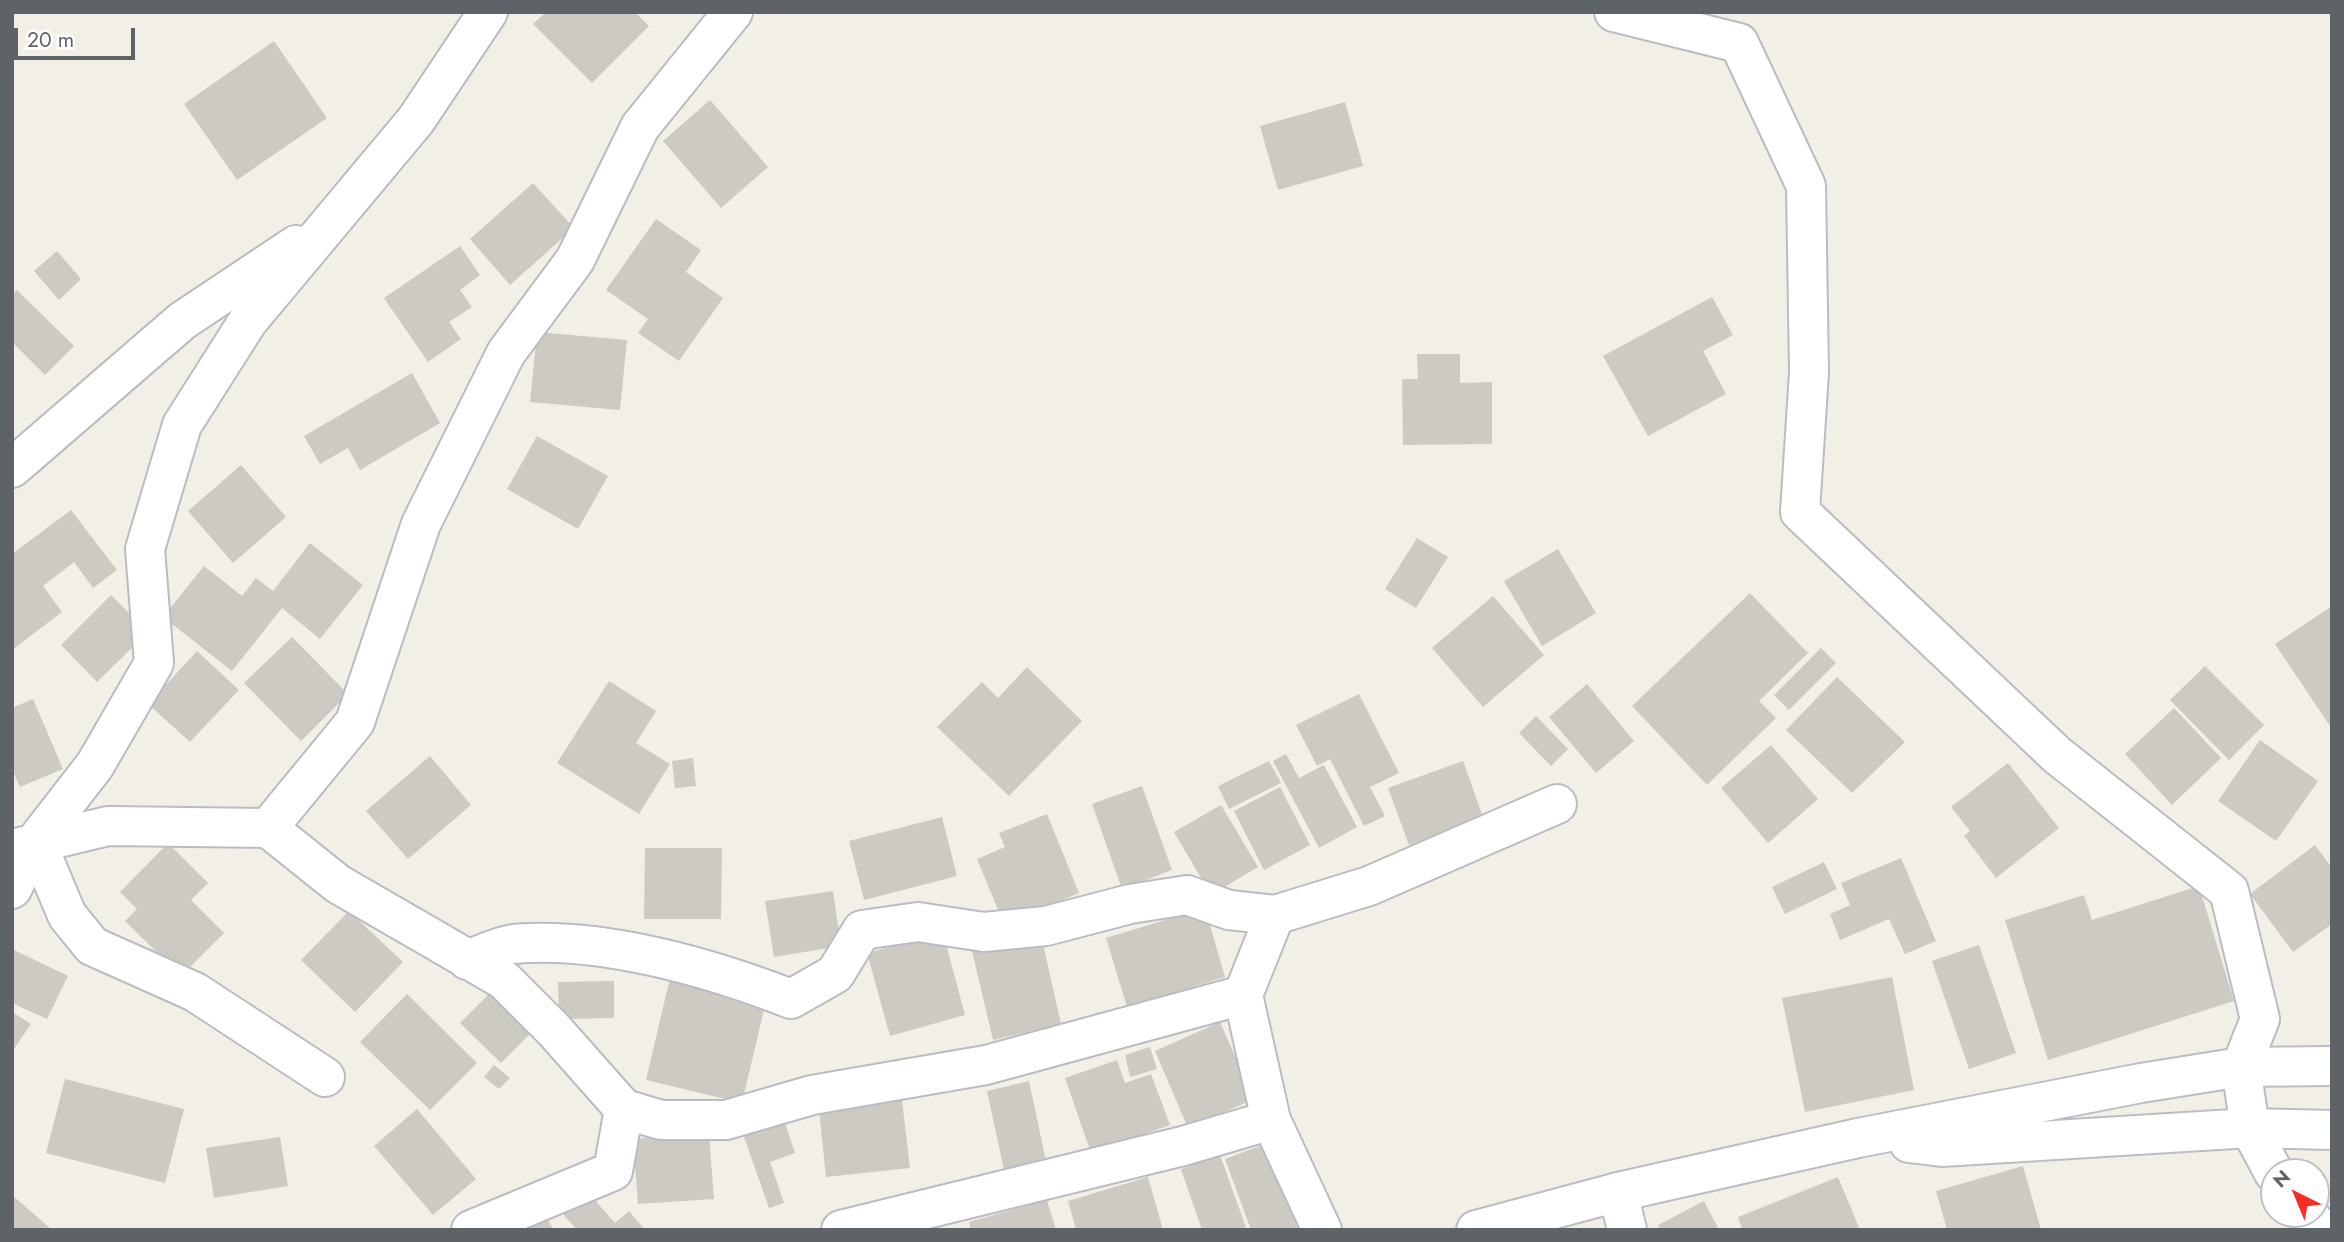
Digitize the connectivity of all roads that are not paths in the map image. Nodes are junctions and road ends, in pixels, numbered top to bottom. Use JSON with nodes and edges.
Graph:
{"nodes":[{"id":1,"x":488,"y":12,"type":"edge"},
{"id":2,"x":733,"y":12,"type":"edge"},
{"id":3,"x":1614,"y":12,"type":"edge"},
{"id":4,"x":335,"y":219,"type":"junction"},
{"id":5,"x":12,"y":468,"type":"edge"},
{"id":6,"x":1557,"y":804,"type":"dead end"},
{"id":7,"x":268,"y":828,"type":"junction"},
{"id":8,"x":24,"y":845,"type":"edge"},
{"id":9,"x":12,"y":889,"type":"edge"},
{"id":10,"x":1275,"y":915,"type":"junction"},
{"id":11,"x":467,"y":960,"type":"junction"},
{"id":12,"x":1243,"y":995,"type":"junction"},
{"id":13,"x":2332,"y":1066,"type":"edge"},
{"id":14,"x":2241,"y":1067,"type":"junction"},
{"id":15,"x":324,"y":1077,"type":"dead end"},
{"id":16,"x":624,"y":1109,"type":"junction"},
{"id":17,"x":1271,"y":1120,"type":"junction"},
{"id":18,"x":2250,"y":1128,"type":"junction"},
{"id":19,"x":2332,"y":1130,"type":"edge"},
{"id":20,"x":1858,"y":1138,"type":"junction"},
{"id":21,"x":2266,"y":1158,"type":"edge"},
{"id":22,"x":1618,"y":1192,"type":"junction"},
{"id":23,"x":471,"y":1230,"type":"edge"},
{"id":24,"x":841,"y":1230,"type":"edge"},
{"id":25,"x":1322,"y":1230,"type":"edge"},
{"id":26,"x":1476,"y":1230,"type":"edge"},
{"id":27,"x":1627,"y":1230,"type":"edge"}],
"edges":[{"from":1,"to":4,"type":"street"},
{"from":2,"to":7,"type":"street"},
{"from":3,"to":14,"type":"street"},
{"from":4,"to":5,"type":"street"},
{"from":4,"to":8,"type":"street"},
{"from":6,"to":10,"type":"street"},
{"from":7,"to":8,"type":"street"},
{"from":7,"to":11,"type":"street"},
{"from":8,"to":9,"type":"street"},
{"from":8,"to":15,"type":"street"},
{"from":10,"to":11,"type":"street"},
{"from":10,"to":12,"type":"street"},
{"from":11,"to":16,"type":"street"},
{"from":12,"to":16,"type":"street"},
{"from":12,"to":17,"type":"street"},
{"from":13,"to":14,"type":"street"},
{"from":14,"to":18,"type":"street"},
{"from":14,"to":20,"type":"street"},
{"from":16,"to":23,"type":"street"},
{"from":17,"to":24,"type":"street"},
{"from":17,"to":25,"type":"street"},
{"from":18,"to":19,"type":"street"},
{"from":18,"to":20,"type":"street"},
{"from":18,"to":21,"type":"street"},
{"from":20,"to":22,"type":"street"},
{"from":22,"to":26,"type":"street"},
{"from":22,"to":27,"type":"street"}]}
